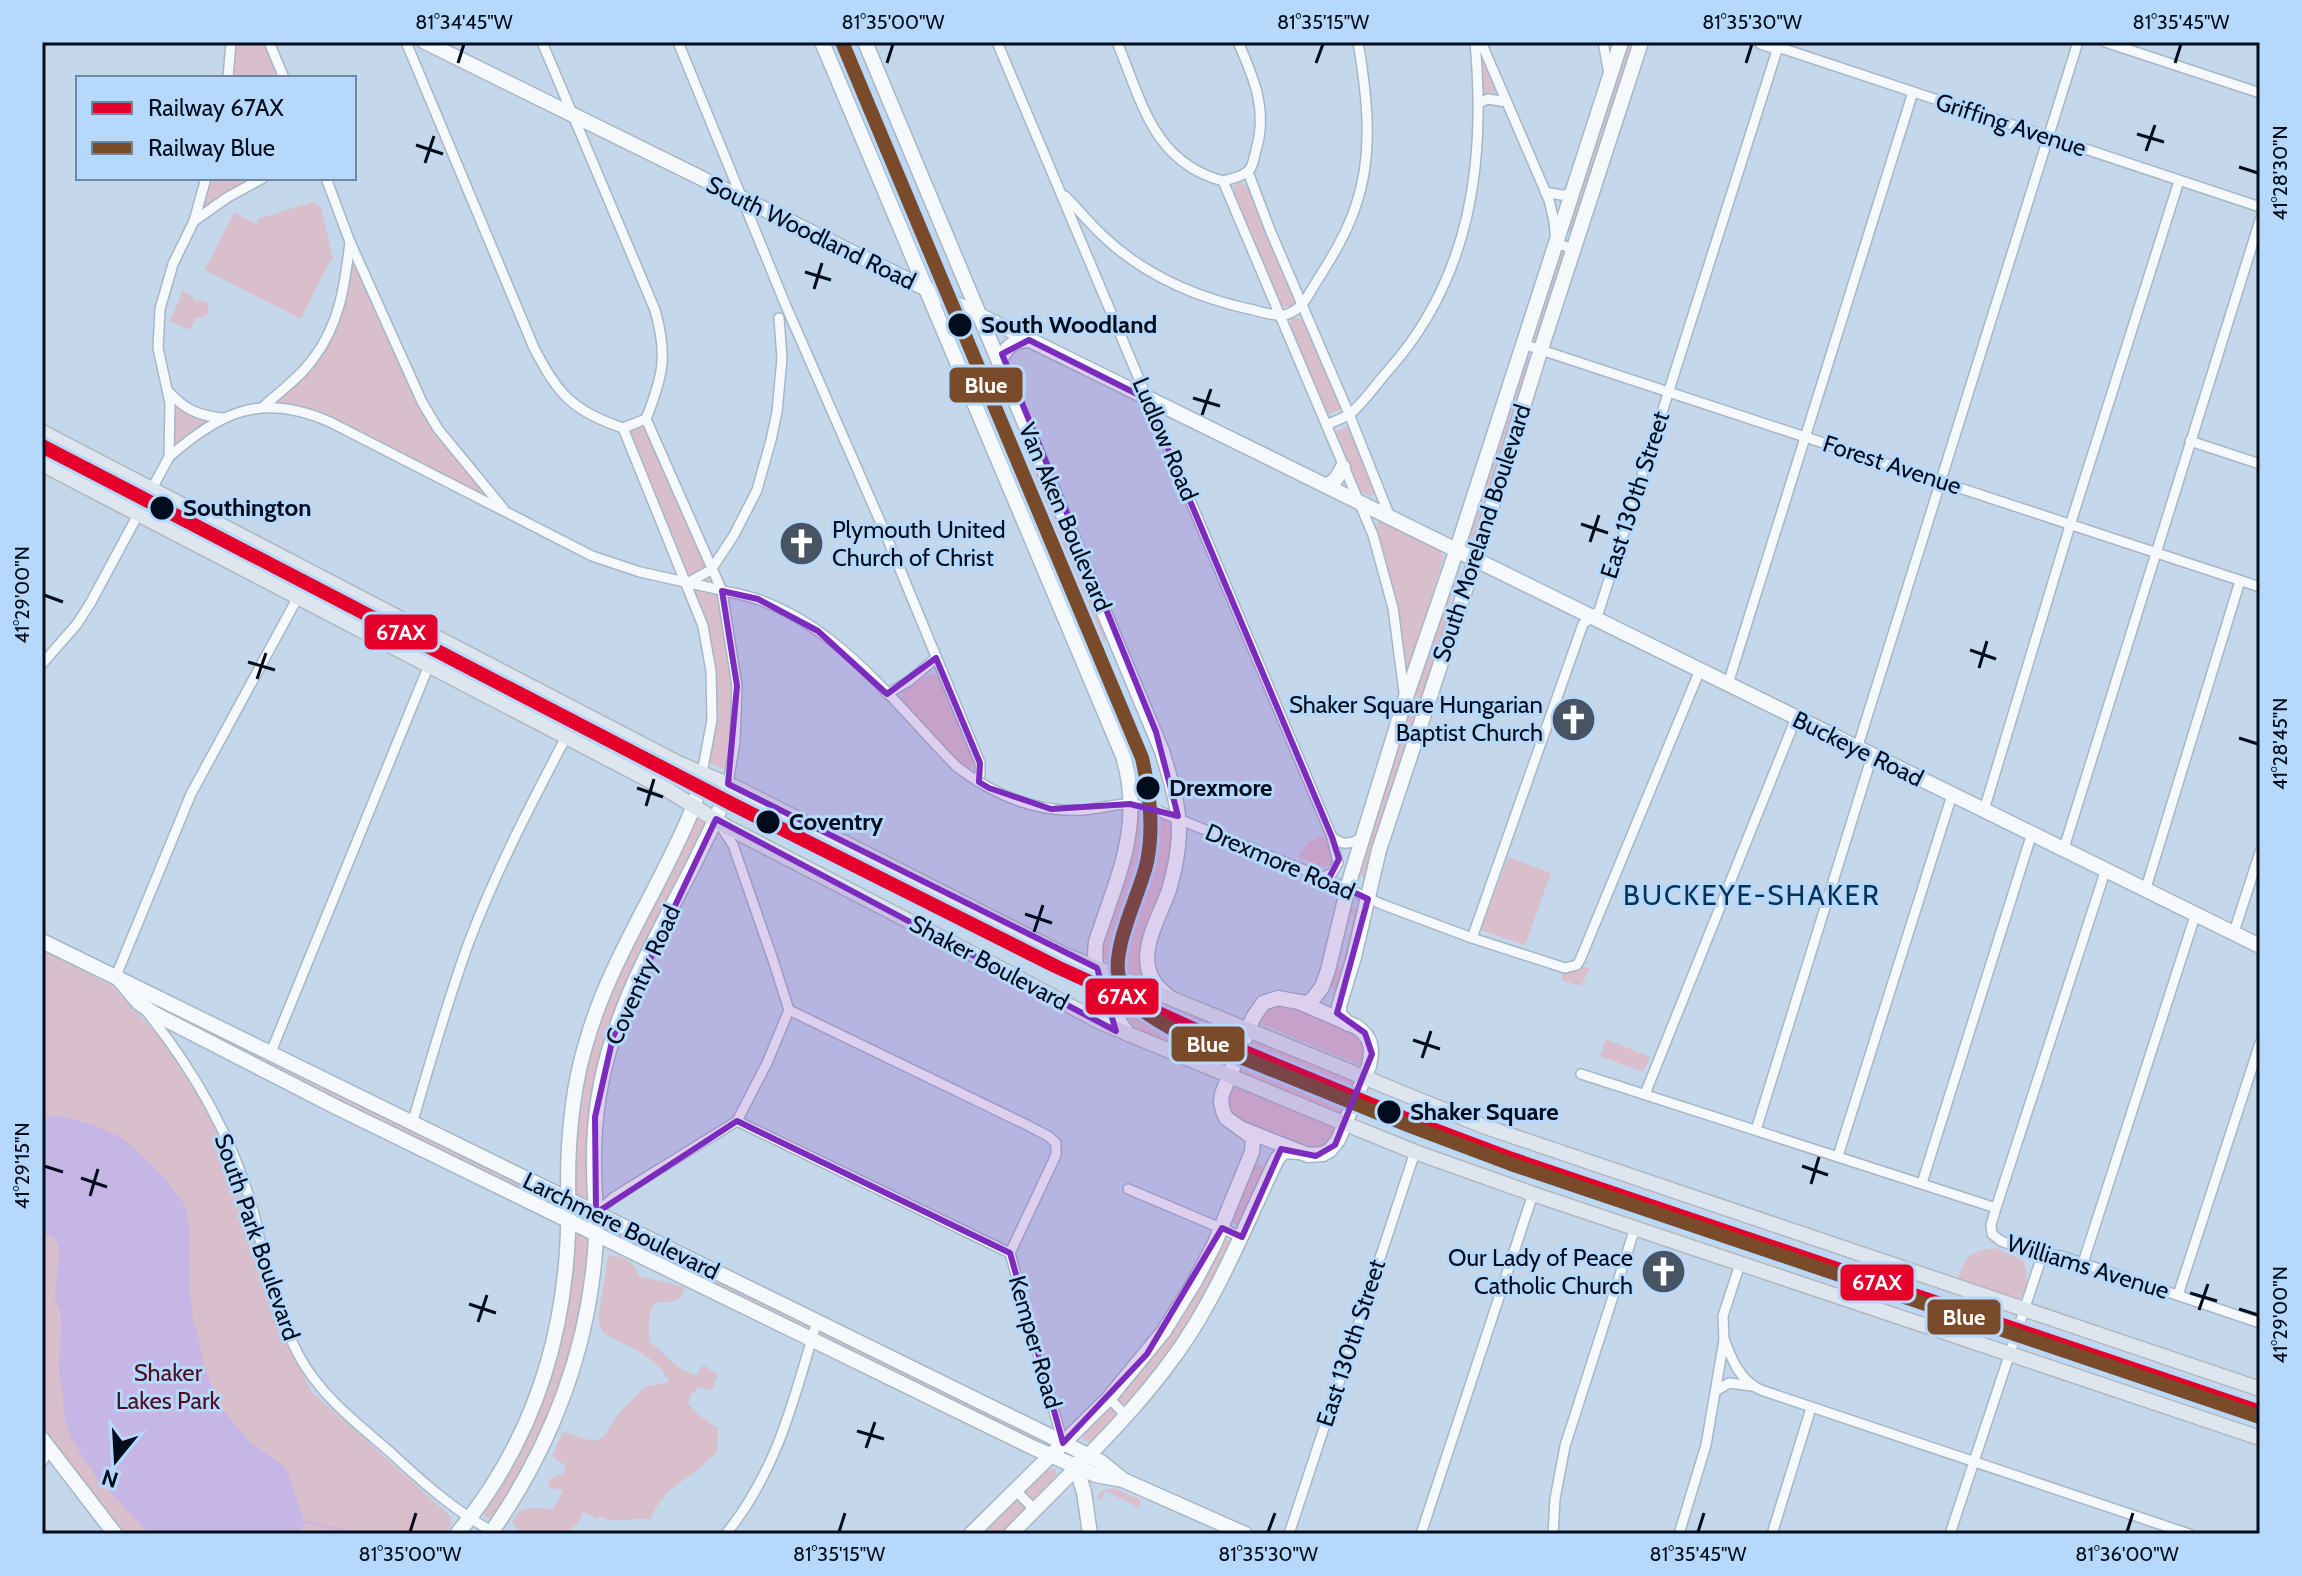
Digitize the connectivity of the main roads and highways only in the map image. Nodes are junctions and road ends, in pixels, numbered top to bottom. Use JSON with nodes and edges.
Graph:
{"nodes":[{"id":1,"x":425,"y":42,"type":"edge"},
{"id":2,"x":822,"y":42,"type":"edge"},
{"id":3,"x":865,"y":42,"type":"edge"},
{"id":4,"x":1621,"y":42,"type":"edge"},
{"id":5,"x":1641,"y":42,"type":"edge"},
{"id":6,"x":1762,"y":42,"type":"edge"},
{"id":7,"x":1779,"y":45,"type":"edge"},
{"id":8,"x":927,"y":290,"type":"junction"},
{"id":9,"x":981,"y":316,"type":"junction"},
{"id":10,"x":1029,"y":340,"type":"junction"},
{"id":11,"x":1000,"y":362,"type":"junction"},
{"id":12,"x":42,"y":432,"type":"edge"},
{"id":13,"x":42,"y":464,"type":"edge"},
{"id":14,"x":1343,"y":467,"type":"road end"},
{"id":15,"x":1327,"y":486,"type":"junction"},
{"id":16,"x":1457,"y":549,"type":"junction"},
{"id":17,"x":1476,"y":559,"type":"junction"},
{"id":18,"x":702,"y":773,"type":"junction"},
{"id":19,"x":728,"y":784,"type":"junction"},
{"id":20,"x":694,"y":805,"type":"junction"},
{"id":21,"x":716,"y":819,"type":"junction"},
{"id":22,"x":45,"y":941,"type":"edge"},
{"id":23,"x":2260,"y":946,"type":"edge"},
{"id":24,"x":1097,"y":968,"type":"junction"},
{"id":25,"x":116,"y":976,"type":"junction"},
{"id":26,"x":1170,"y":997,"type":"junction"},
{"id":27,"x":1299,"y":1002,"type":"junction"},
{"id":28,"x":139,"y":1003,"type":"joint"},
{"id":29,"x":200,"y":1018,"type":"junction"},
{"id":30,"x":1348,"y":1024,"type":"junction"},
{"id":31,"x":1248,"y":1030,"type":"junction"},
{"id":32,"x":194,"y":1033,"type":"junction"},
{"id":33,"x":1128,"y":1034,"type":"junction"},
{"id":34,"x":1229,"y":1076,"type":"junction"},
{"id":35,"x":1364,"y":1077,"type":"junction"},
{"id":36,"x":1345,"y":1124,"type":"junction"},
{"id":37,"x":1240,"y":1128,"type":"junction"},
{"id":38,"x":1298,"y":1152,"type":"junction"},
{"id":39,"x":567,"y":1199,"type":"junction"},
{"id":40,"x":596,"y":1213,"type":"junction"},
{"id":41,"x":568,"y":1221,"type":"junction"},
{"id":42,"x":596,"y":1235,"type":"junction"},
{"id":43,"x":2260,"y":1389,"type":"edge"},
{"id":44,"x":2260,"y":1438,"type":"edge"},
{"id":45,"x":1063,"y":1443,"type":"junction"},
{"id":46,"x":44,"y":1450,"type":"edge"},
{"id":47,"x":1050,"y":1455,"type":"junction"},
{"id":48,"x":1088,"y":1455,"type":"junction"},
{"id":49,"x":1076,"y":1467,"type":"junction"},
{"id":50,"x":1123,"y":1480,"type":"junction"},
{"id":51,"x":493,"y":1533,"type":"edge"},
{"id":52,"x":115,"y":1534,"type":"edge"},
{"id":53,"x":457,"y":1534,"type":"edge"},
{"id":54,"x":971,"y":1534,"type":"edge"},
{"id":55,"x":1011,"y":1534,"type":"edge"},
{"id":56,"x":1090,"y":1534,"type":"edge"},
{"id":57,"x":1245,"y":1534,"type":"edge"}],
"edges":[{"from":1,"to":8,"type":"main road","name":"South Woodland Road"},
{"from":2,"to":8,"type":"main road","name":"Van Aken Boulevard"},
{"from":3,"to":9,"type":"main road","name":"Van Aken Boulevard"},
{"from":4,"to":16,"type":"main road","name":"South Moreland Boulevard"},
{"from":5,"to":17,"type":"main road","name":"South Moreland Boulevard"},
{"from":6,"to":7,"type":"main road","name":"Griffing Avenue"},
{"from":8,"to":9,"type":"main road","name":"South Woodland Road"},
{"from":8,"to":24,"type":"main road","name":"Van Aken Boulevard"},
{"from":9,"to":10,"type":"main road","name":"South Woodland Road"},
{"from":9,"to":11,"type":"main road","name":"Van Aken Boulevard"},
{"from":10,"to":11,"type":"main road"},
{"from":10,"to":15,"type":"main road","name":"South Woodland Road"},
{"from":11,"to":26,"type":"main road","name":"Van Aken Boulevard"},
{"from":12,"to":18,"type":"main road","name":"Shaker Boulevard"},
{"from":13,"to":20,"type":"main road","name":"Shaker Boulevard"},
{"from":14,"to":15,"type":"main road"},
{"from":15,"to":16,"type":"main road","name":"South Woodland Road"},
{"from":16,"to":17,"type":"main road","name":"Buckeye Road"},
{"from":16,"to":27,"type":"main road","name":"South Moreland Boulevard"},
{"from":17,"to":23,"type":"main road","name":"Buckeye Road"},
{"from":17,"to":30,"type":"main road","name":"South Moreland Boulevard"},
{"from":18,"to":19,"type":"main road","name":"Shaker Boulevard"},
{"from":18,"to":20,"type":"main road","name":"Coventry Road"},
{"from":19,"to":21,"type":"main road","name":"Coventry Road"},
{"from":19,"to":24,"type":"main road","name":"Shaker Boulevard"},
{"from":20,"to":21,"type":"main road","name":"Shaker Boulevard"},
{"from":20,"to":39,"type":"main road","name":"Coventry Road"},
{"from":21,"to":33,"type":"main road","name":"Shaker Boulevard"},
{"from":21,"to":40,"type":"main road","name":"Coventry Road"},
{"from":22,"to":25,"type":"main road","name":"Larchmere Boulevard"},
{"from":24,"to":26,"type":"main road","name":"Shaker Boulevard"},
{"from":24,"to":33,"type":"main road","name":"Van Aken Boulevard"},
{"from":25,"to":28,"type":"main road","name":"South Park Boulevard"},
{"from":25,"to":29,"type":"main road","name":"Larchmere Boulevard"},
{"from":26,"to":31,"type":"main road","name":"Shaker Boulevard"},
{"from":27,"to":30,"type":"main road"},
{"from":27,"to":31,"type":"main road"},
{"from":28,"to":32,"type":"main road","name":"Larchmere Boulevard"},
{"from":29,"to":32,"type":"main road"},
{"from":29,"to":39,"type":"main road","name":"Larchmere Boulevard"},
{"from":30,"to":35,"type":"main road"},
{"from":31,"to":34,"type":"main road"},
{"from":31,"to":35,"type":"main road","name":"Shaker Boulevard"},
{"from":32,"to":41,"type":"main road","name":"Larchmere Boulevard"},
{"from":33,"to":34,"type":"main road","name":"Shaker Boulevard"},
{"from":34,"to":36,"type":"main road","name":"Shaker Boulevard"},
{"from":34,"to":37,"type":"main road"},
{"from":35,"to":36,"type":"main road"},
{"from":35,"to":43,"type":"main road","name":"Shaker Boulevard"},
{"from":36,"to":38,"type":"main road"},
{"from":36,"to":44,"type":"main road","name":"Shaker Boulevard"},
{"from":37,"to":38,"type":"main road"},
{"from":37,"to":45,"type":"main road"},
{"from":38,"to":48,"type":"main road"},
{"from":39,"to":40,"type":"main road","name":"Larchmere Boulevard"},
{"from":39,"to":41,"type":"main road","name":"Coventry Road"},
{"from":40,"to":42,"type":"main road","name":"Coventry Road"},
{"from":40,"to":45,"type":"main road","name":"Larchmere Boulevard"},
{"from":41,"to":42,"type":"main road","name":"Larchmere Boulevard"},
{"from":41,"to":53,"type":"main road","name":"Coventry Road"},
{"from":42,"to":47,"type":"main road","name":"Larchmere Boulevard"},
{"from":42,"to":51,"type":"main road","name":"Coventry Road"},
{"from":45,"to":47,"type":"main road"},
{"from":45,"to":48,"type":"main road","name":"Larchmere Boulevard"},
{"from":45,"to":49,"type":"main road","name":"Kemper Road"},
{"from":46,"to":52,"type":"main road"},
{"from":47,"to":49,"type":"main road","name":"Larchmere Boulevard"},
{"from":47,"to":54,"type":"main road"},
{"from":48,"to":49,"type":"main road"},
{"from":48,"to":50,"type":"main road","name":"Larchmere Boulevard"},
{"from":49,"to":50,"type":"main road","name":"Larchmere Boulevard"},
{"from":49,"to":55,"type":"main road"},
{"from":49,"to":56,"type":"main road","name":"Kemper Road"},
{"from":50,"to":57,"type":"main road","name":"Larchmere Boulevard"}]}
